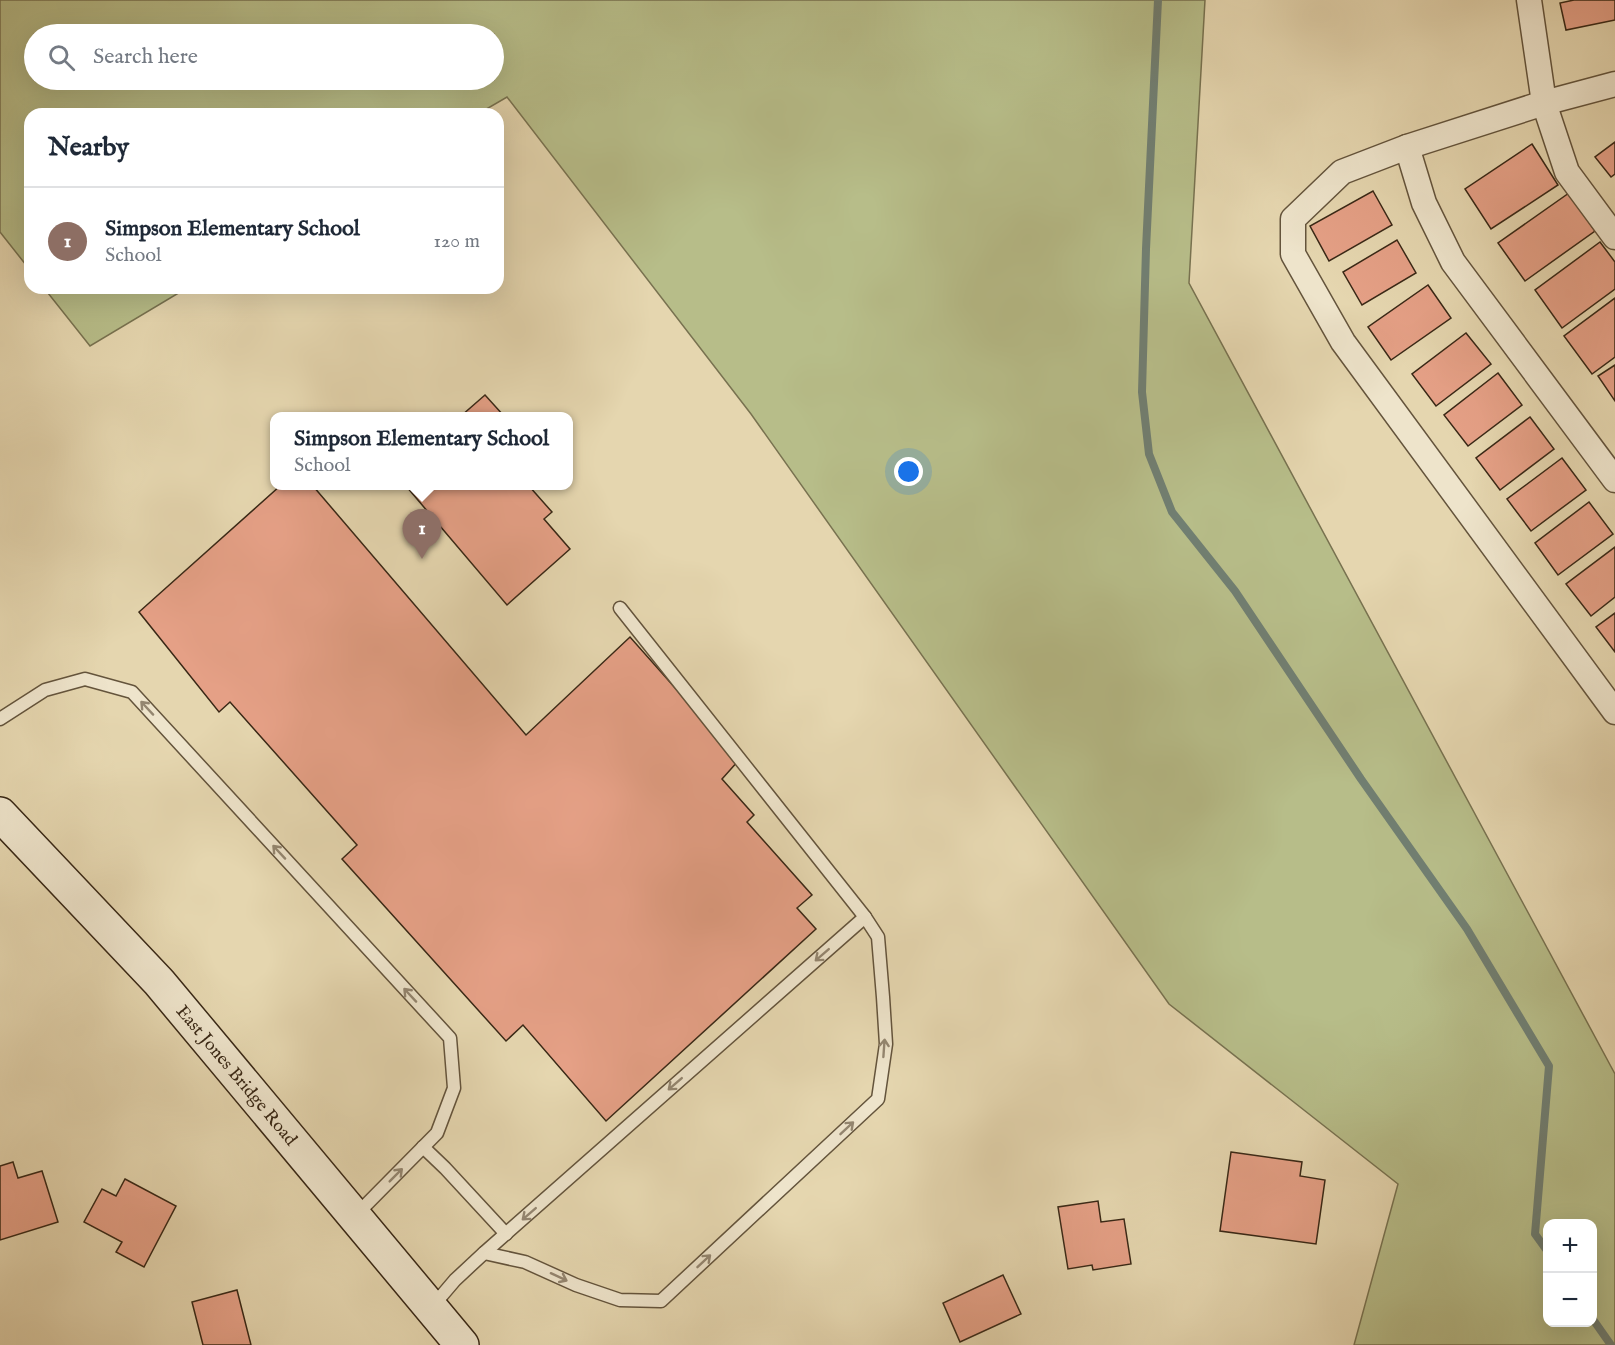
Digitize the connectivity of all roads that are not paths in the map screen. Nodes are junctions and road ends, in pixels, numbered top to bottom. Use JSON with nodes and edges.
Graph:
{"nodes":[{"id":1,"x":1528,"y":0,"type":"edge"},
{"id":2,"x":1615,"y":84,"type":"edge"},
{"id":3,"x":1544,"y":103,"type":"junction"},
{"id":4,"x":1407,"y":147,"type":"junction"},
{"id":5,"x":1615,"y":237,"type":"edge"},
{"id":6,"x":1615,"y":480,"type":"edge"},
{"id":7,"x":620,"y":608,"type":"dead end"},
{"id":8,"x":1615,"y":712,"type":"edge"},
{"id":9,"x":0,"y":719,"type":"edge"},
{"id":10,"x":0,"y":814,"type":"edge"},
{"id":11,"x":865,"y":917,"type":"junction"},
{"id":12,"x":423,"y":1147,"type":"junction"},
{"id":13,"x":355,"y":1216,"type":"junction"},
{"id":14,"x":506,"y":1234,"type":"junction"},
{"id":15,"x":484,"y":1253,"type":"junction"},
{"id":16,"x":431,"y":1308,"type":"junction"},
{"id":17,"x":462,"y":1345,"type":"edge"}],
"edges":[{"from":1,"to":3,"type":"street"},
{"from":2,"to":3,"type":"street"},
{"from":3,"to":4,"type":"street"},
{"from":3,"to":5,"type":"street"},
{"from":4,"to":6,"type":"street"},
{"from":4,"to":8,"type":"street"},
{"from":7,"to":11,"type":"lane"},
{"from":12,"to":9,"type":"lane","one_way":true},
{"from":10,"to":13,"type":"street","name":"East Jones Bridge Road"},
{"from":11,"to":14,"type":"lane","one_way":true},
{"from":15,"to":11,"type":"lane","one_way":true},
{"from":13,"to":12,"type":"lane","one_way":true},
{"from":12,"to":14,"type":"lane"},
{"from":13,"to":16,"type":"street","name":"East Jones Bridge Road"},
{"from":14,"to":15,"type":"lane"},
{"from":15,"to":16,"type":"lane"},
{"from":16,"to":17,"type":"street","name":"East Jones Bridge Road"}]}
